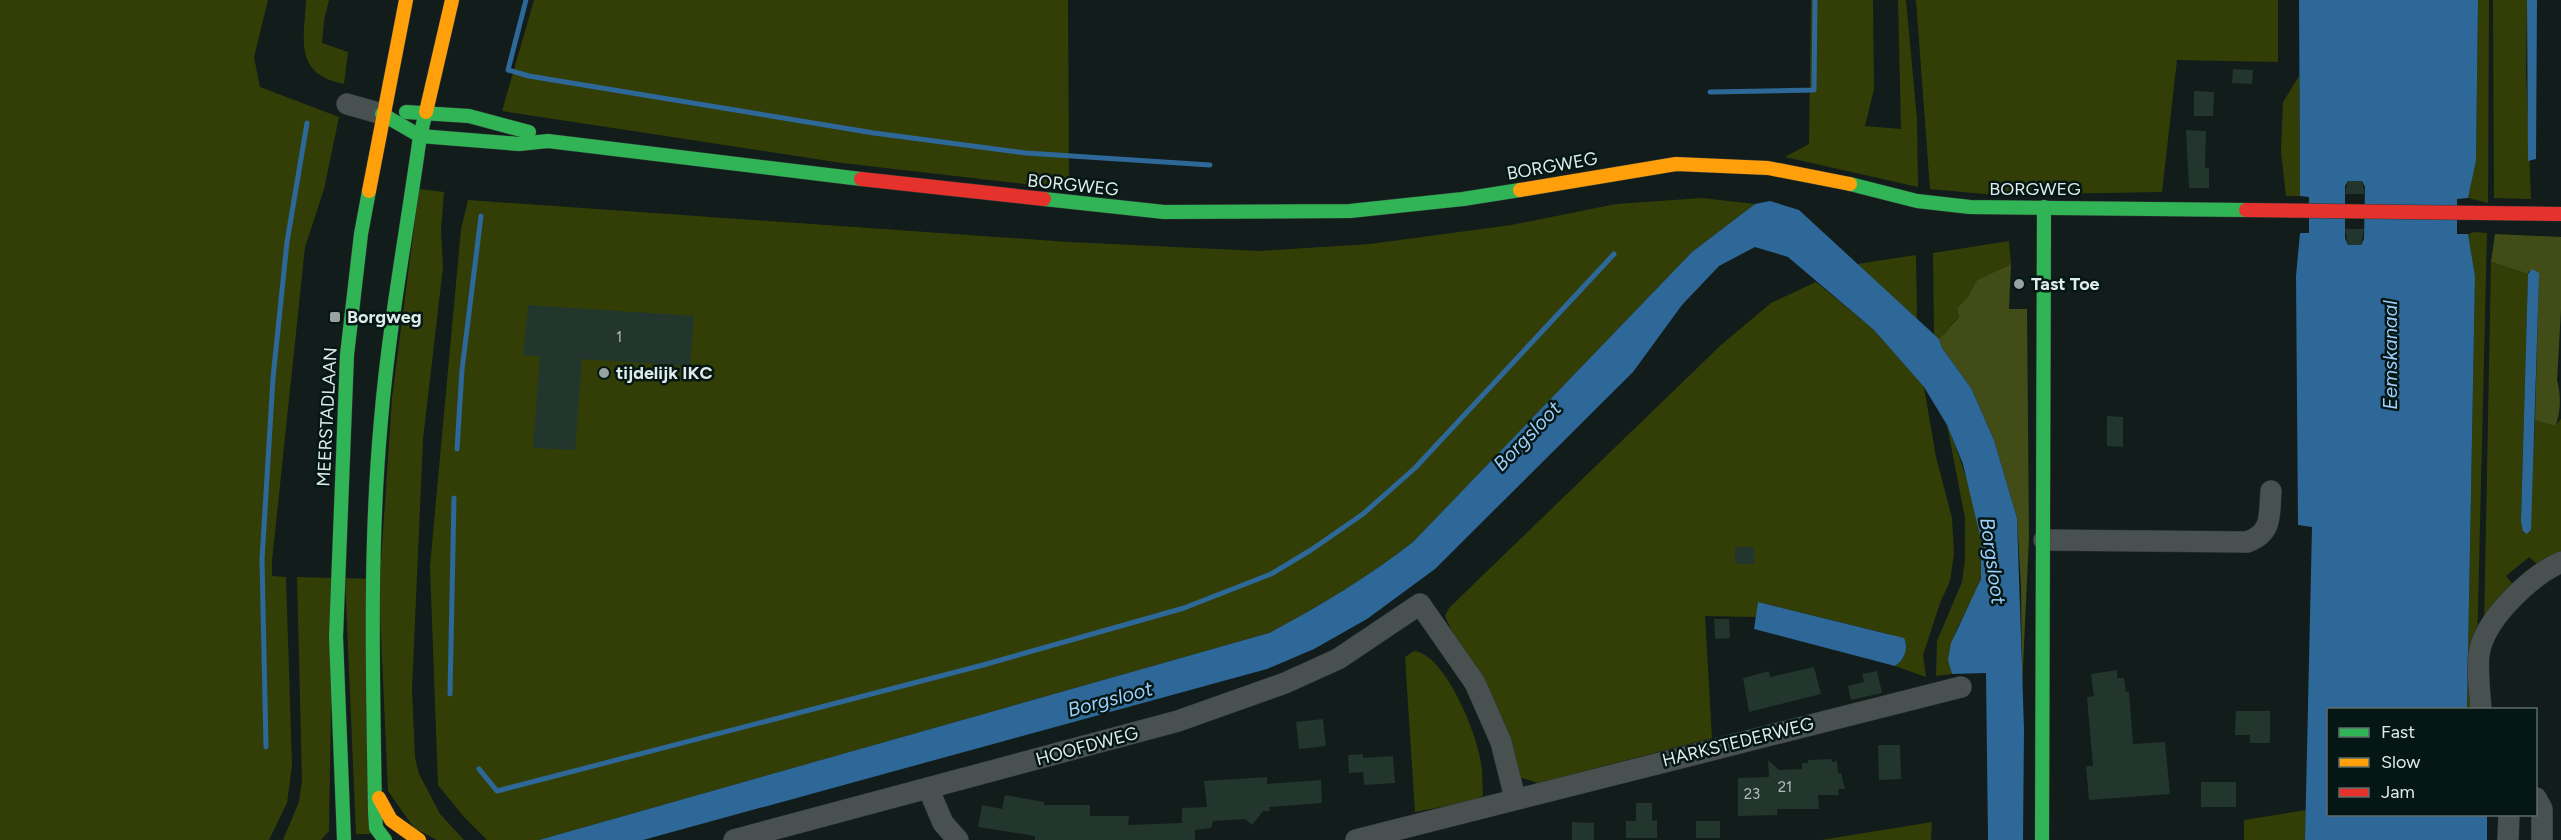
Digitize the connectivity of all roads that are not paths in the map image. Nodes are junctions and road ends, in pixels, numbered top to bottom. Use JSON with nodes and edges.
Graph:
{"nodes":[{"id":1,"x":406,"y":0,"type":"edge"},
{"id":2,"x":452,"y":0,"type":"edge"},
{"id":3,"x":347,"y":104,"type":"dead end"},
{"id":4,"x":426,"y":111,"type":"junction"},
{"id":5,"x":382,"y":114,"type":"junction"},
{"id":6,"x":420,"y":136,"type":"junction"},
{"id":7,"x":548,"y":141,"type":"junction"},
{"id":8,"x":2044,"y":207,"type":"junction"},
{"id":9,"x":2561,"y":214,"type":"edge"},
{"id":10,"x":2271,"y":491,"type":"dead end"},
{"id":11,"x":2044,"y":540,"type":"junction"},
{"id":12,"x":2561,"y":562,"type":"edge"},
{"id":13,"x":1961,"y":687,"type":"dead end"},
{"id":14,"x":2481,"y":708,"type":"edge"},
{"id":15,"x":929,"y":790,"type":"junction"},
{"id":16,"x":376,"y":792,"type":"junction"},
{"id":17,"x":1515,"y":798,"type":"junction"},
{"id":18,"x":2537,"y":801,"type":"edge"},
{"id":19,"x":2509,"y":816,"type":"edge"},
{"id":20,"x":413,"y":837,"type":"edge"},
{"id":21,"x":344,"y":840,"type":"edge"},
{"id":22,"x":385,"y":840,"type":"edge"},
{"id":23,"x":734,"y":840,"type":"edge"},
{"id":24,"x":958,"y":840,"type":"edge"},
{"id":25,"x":1356,"y":840,"type":"edge"},
{"id":26,"x":2043,"y":840,"type":"edge"},
{"id":27,"x":2508,"y":840,"type":"edge"},
{"id":28,"x":2542,"y":840,"type":"edge"}],
"edges":[{"from":1,"to":5,"type":"main road","name":"MEERSTADLAAN"},
{"from":2,"to":4,"type":"main road"},
{"from":3,"to":5,"type":"street"},
{"from":4,"to":5,"type":"main road","name":"BORGWEG"},
{"from":4,"to":6,"type":"main road"},
{"from":4,"to":7,"type":"main road","name":"BORGWEG"},
{"from":5,"to":6,"type":"main road","name":"BORGWEG"},
{"from":5,"to":21,"type":"main road","name":"MEERSTADLAAN"},
{"from":6,"to":7,"type":"main road","name":"BORGWEG"},
{"from":6,"to":16,"type":"main road"},
{"from":7,"to":8,"type":"main road","name":"BORGWEG"},
{"from":8,"to":9,"type":"main road","name":"BORGWEG"},
{"from":8,"to":11,"type":"main road"},
{"from":10,"to":11,"type":"street"},
{"from":11,"to":26,"type":"main road"},
{"from":12,"to":14,"type":"street"},
{"from":13,"to":17,"type":"street","name":"HARKSTEDERWEG"},
{"from":15,"to":17,"type":"street","name":"HOOFDWEG"},
{"from":15,"to":23,"type":"street","name":"HOOFDWEG"},
{"from":15,"to":24,"type":"street"},
{"from":16,"to":20,"type":"main road"},
{"from":16,"to":22,"type":"main road"},
{"from":17,"to":25,"type":"street","name":"HARKSTEDERWEG"},
{"from":18,"to":28,"type":"street"},
{"from":19,"to":27,"type":"street"}]}
